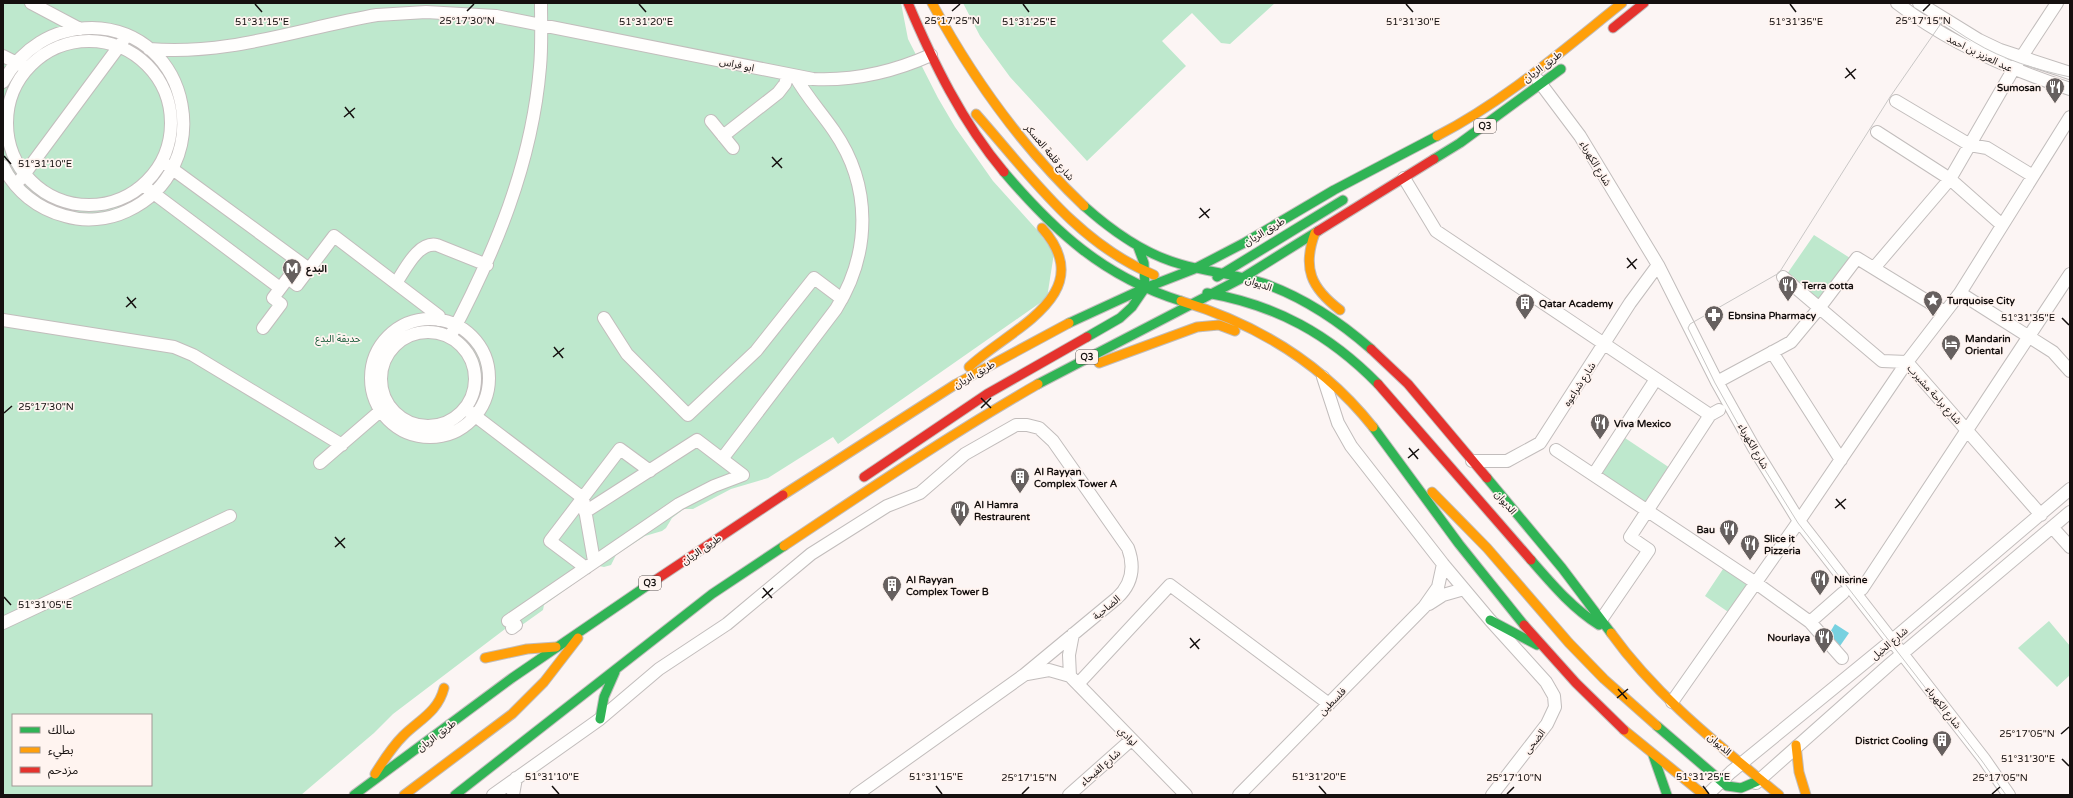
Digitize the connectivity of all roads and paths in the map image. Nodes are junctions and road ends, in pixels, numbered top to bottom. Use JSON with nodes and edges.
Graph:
{"nodes":[{"id":1,"x":31,"y":3,"type":"edge"},
{"id":2,"x":541,"y":3,"type":"edge"},
{"id":3,"x":908,"y":3,"type":"edge"},
{"id":4,"x":932,"y":3,"type":"edge"},
{"id":5,"x":1622,"y":3,"type":"edge"},
{"id":6,"x":1644,"y":3,"type":"edge"},
{"id":7,"x":1897,"y":3,"type":"edge"},
{"id":8,"x":1919,"y":3,"type":"edge"},
{"id":9,"x":2057,"y":3,"type":"edge"},
{"id":10,"x":541,"y":25,"type":"junction"},
{"id":11,"x":80,"y":29,"type":"junction"},
{"id":12,"x":1608,"y":32,"type":"dead end"},
{"id":13,"x":127,"y":36,"type":"junction"},
{"id":14,"x":119,"y":47,"type":"junction"},
{"id":15,"x":149,"y":50,"type":"junction"},
{"id":16,"x":931,"y":55,"type":"junction"},
{"id":17,"x":3,"y":56,"type":"edge"},
{"id":18,"x":2021,"y":58,"type":"junction"},
{"id":19,"x":1571,"y":61,"type":"dead end"},
{"id":20,"x":16,"y":62,"type":"junction"},
{"id":21,"x":27,"y":69,"type":"junction"},
{"id":22,"x":2014,"y":70,"type":"junction"},
{"id":23,"x":2070,"y":73,"type":"edge"},
{"id":24,"x":1533,"y":74,"type":"junction"},
{"id":25,"x":791,"y":75,"type":"junction"},
{"id":26,"x":944,"y":79,"type":"junction"},
{"id":27,"x":3,"y":82,"type":"edge"},
{"id":28,"x":1542,"y":85,"type":"junction"},
{"id":29,"x":2070,"y":89,"type":"edge"},
{"id":30,"x":1896,"y":101,"type":"dead end"},
{"id":31,"x":2070,"y":117,"type":"edge"},
{"id":32,"x":711,"y":121,"type":"dead end"},
{"id":33,"x":1877,"y":132,"type":"dead end"},
{"id":34,"x":723,"y":136,"type":"junction"},
{"id":35,"x":1970,"y":145,"type":"junction"},
{"id":36,"x":734,"y":148,"type":"dead end"},
{"id":37,"x":1404,"y":154,"type":"junction"},
{"id":38,"x":162,"y":161,"type":"junction"},
{"id":39,"x":4,"y":169,"type":"edge"},
{"id":40,"x":173,"y":169,"type":"junction"},
{"id":41,"x":21,"y":171,"type":"junction"},
{"id":42,"x":1008,"y":176,"type":"junction"},
{"id":43,"x":1382,"y":176,"type":"dead end"},
{"id":44,"x":2033,"y":176,"type":"junction"},
{"id":45,"x":1404,"y":178,"type":"junction"},
{"id":46,"x":1950,"y":179,"type":"junction"},
{"id":47,"x":142,"y":185,"type":"junction"},
{"id":48,"x":16,"y":186,"type":"junction"},
{"id":49,"x":154,"y":194,"type":"junction"},
{"id":50,"x":1352,"y":194,"type":"dead end"},
{"id":51,"x":1013,"y":197,"type":"dead end"},
{"id":52,"x":1037,"y":223,"type":"dead end"},
{"id":53,"x":2002,"y":225,"type":"junction"},
{"id":54,"x":1315,"y":233,"type":"junction"},
{"id":55,"x":1138,"y":247,"type":"junction"},
{"id":56,"x":486,"y":264,"type":"junction"},
{"id":57,"x":1658,"y":265,"type":"junction"},
{"id":58,"x":1874,"y":268,"type":"junction"},
{"id":59,"x":309,"y":269,"type":"junction"},
{"id":60,"x":1194,"y":269,"type":"junction"},
{"id":61,"x":1145,"y":271,"type":"junction"},
{"id":62,"x":1220,"y":274,"type":"junction"},
{"id":63,"x":2070,"y":274,"type":"edge"},
{"id":64,"x":1244,"y":277,"type":"junction"},
{"id":65,"x":1783,"y":277,"type":"dead end"},
{"id":66,"x":1167,"y":280,"type":"junction"},
{"id":67,"x":396,"y":283,"type":"junction"},
{"id":68,"x":1209,"y":283,"type":"junction"},
{"id":69,"x":280,"y":288,"type":"junction"},
{"id":70,"x":1145,"y":288,"type":"junction"},
{"id":71,"x":1197,"y":292,"type":"junction"},
{"id":72,"x":1212,"y":293,"type":"junction"},
{"id":73,"x":1960,"y":293,"type":"junction"},
{"id":74,"x":842,"y":300,"type":"junction"},
{"id":75,"x":1191,"y":304,"type":"junction"},
{"id":76,"x":1820,"y":307,"type":"junction"},
{"id":77,"x":1945,"y":312,"type":"junction"},
{"id":78,"x":1349,"y":316,"type":"dead end"},
{"id":79,"x":604,"y":318,"type":"dead end"},
{"id":80,"x":3,"y":320,"type":"edge"},
{"id":81,"x":438,"y":320,"type":"junction"},
{"id":82,"x":456,"y":325,"type":"junction"},
{"id":83,"x":263,"y":328,"type":"dead end"},
{"id":84,"x":1369,"y":336,"type":"dead end"},
{"id":85,"x":450,"y":337,"type":"junction"},
{"id":86,"x":2029,"y":338,"type":"junction"},
{"id":87,"x":1604,"y":344,"type":"junction"},
{"id":88,"x":382,"y":346,"type":"junction"},
{"id":89,"x":1374,"y":350,"type":"junction"},
{"id":90,"x":1292,"y":351,"type":"junction"},
{"id":91,"x":1772,"y":352,"type":"junction"},
{"id":92,"x":1907,"y":362,"type":"junction"},
{"id":93,"x":2070,"y":371,"type":"edge"},
{"id":94,"x":1323,"y":374,"type":"junction"},
{"id":95,"x":1069,"y":378,"type":"dead end"},
{"id":96,"x":1656,"y":379,"type":"junction"},
{"id":97,"x":1717,"y":382,"type":"junction"},
{"id":98,"x":956,"y":384,"type":"junction"},
{"id":99,"x":1025,"y":403,"type":"dead end"},
{"id":100,"x":384,"y":407,"type":"junction"},
{"id":101,"x":465,"y":408,"type":"junction"},
{"id":102,"x":986,"y":414,"type":"junction"},
{"id":103,"x":475,"y":416,"type":"junction"},
{"id":104,"x":1968,"y":431,"type":"junction"},
{"id":105,"x":342,"y":445,"type":"junction"},
{"id":106,"x":1556,"y":450,"type":"dead end"},
{"id":107,"x":722,"y":459,"type":"junction"},
{"id":108,"x":1841,"y":460,"type":"junction"},
{"id":109,"x":1472,"y":461,"type":"junction"},
{"id":110,"x":1399,"y":462,"type":"junction"},
{"id":111,"x":320,"y":463,"type":"dead end"},
{"id":112,"x":650,"y":471,"type":"junction"},
{"id":113,"x":1594,"y":474,"type":"junction"},
{"id":114,"x":857,"y":481,"type":"dead end"},
{"id":115,"x":2070,"y":489,"type":"edge"},
{"id":116,"x":582,"y":498,"type":"junction"},
{"id":117,"x":1648,"y":510,"type":"junction"},
{"id":118,"x":585,"y":512,"type":"junction"},
{"id":119,"x":2070,"y":512,"type":"edge"},
{"id":120,"x":2041,"y":515,"type":"junction"},
{"id":121,"x":230,"y":516,"type":"dead end"},
{"id":122,"x":1800,"y":521,"type":"junction"},
{"id":123,"x":2052,"y":527,"type":"junction"},
{"id":124,"x":789,"y":532,"type":"dead end"},
{"id":125,"x":2040,"y":538,"type":"junction"},
{"id":126,"x":2068,"y":545,"type":"edge"},
{"id":127,"x":1443,"y":564,"type":"junction"},
{"id":128,"x":590,"y":565,"type":"junction"},
{"id":129,"x":746,"y":570,"type":"junction"},
{"id":130,"x":1756,"y":583,"type":"junction"},
{"id":131,"x":1464,"y":589,"type":"junction"},
{"id":132,"x":1862,"y":589,"type":"dead end"},
{"id":133,"x":1843,"y":593,"type":"dead end"},
{"id":134,"x":1424,"y":607,"type":"junction"},
{"id":135,"x":1490,"y":620,"type":"junction"},
{"id":136,"x":1810,"y":622,"type":"junction"},
{"id":137,"x":3,"y":623,"type":"edge"},
{"id":138,"x":1604,"y":625,"type":"junction"},
{"id":139,"x":587,"y":626,"type":"junction"},
{"id":140,"x":512,"y":628,"type":"dead end"},
{"id":141,"x":1074,"y":634,"type":"junction"},
{"id":142,"x":1892,"y":640,"type":"junction"},
{"id":143,"x":556,"y":647,"type":"junction"},
{"id":144,"x":1546,"y":650,"type":"junction"},
{"id":145,"x":1902,"y":653,"type":"junction"},
{"id":146,"x":485,"y":658,"type":"dead end"},
{"id":147,"x":1842,"y":658,"type":"dead end"},
{"id":148,"x":618,"y":667,"type":"junction"},
{"id":149,"x":1024,"y":675,"type":"junction"},
{"id":150,"x":1074,"y":680,"type":"junction"},
{"id":151,"x":444,"y":688,"type":"dead end"},
{"id":152,"x":1672,"y":702,"type":"junction"},
{"id":153,"x":1329,"y":704,"type":"junction"},
{"id":154,"x":600,"y":719,"type":"junction"},
{"id":155,"x":1131,"y":740,"type":"junction"},
{"id":156,"x":1796,"y":745,"type":"junction"},
{"id":157,"x":1652,"y":753,"type":"junction"},
{"id":158,"x":1741,"y":763,"type":"junction"},
{"id":159,"x":516,"y":778,"type":"junction"},
{"id":160,"x":476,"y":779,"type":"junction"},
{"id":161,"x":1760,"y":780,"type":"junction"},
{"id":162,"x":1720,"y":781,"type":"junction"},
{"id":163,"x":370,"y":783,"type":"junction"},
{"id":164,"x":1246,"y":793,"type":"edge"},
{"id":165,"x":354,"y":795,"type":"edge"},
{"id":166,"x":404,"y":795,"type":"edge"},
{"id":167,"x":455,"y":795,"type":"edge"},
{"id":168,"x":465,"y":795,"type":"edge"},
{"id":169,"x":493,"y":795,"type":"edge"},
{"id":170,"x":513,"y":795,"type":"edge"},
{"id":171,"x":856,"y":795,"type":"edge"},
{"id":172,"x":1069,"y":795,"type":"edge"},
{"id":173,"x":1186,"y":795,"type":"edge"},
{"id":174,"x":1492,"y":795,"type":"edge"},
{"id":175,"x":1667,"y":795,"type":"edge"},
{"id":176,"x":1706,"y":795,"type":"edge"},
{"id":177,"x":1740,"y":795,"type":"edge"},
{"id":178,"x":1779,"y":795,"type":"edge"},
{"id":179,"x":1806,"y":795,"type":"edge"},
{"id":180,"x":2009,"y":795,"type":"edge"}],
"edges":[{"from":1,"to":11,"type":"street"},
{"from":2,"to":10,"type":"street"},
{"from":3,"to":16,"type":"main road"},
{"from":4,"to":55,"type":"main road","name":"شارع قلعة العسكر"},
{"from":5,"to":24,"type":"main road","name":"طريق الريان","number":"Q3"},
{"from":6,"to":12,"type":"main road"},
{"from":7,"to":22,"type":"street","name":"عبد العزيز بن احمد"},
{"from":8,"to":18,"type":"street","name":"عبد العزيز بن احمد"},
{"from":9,"to":18,"type":"street"},
{"from":10,"to":15,"type":"street","name":"ابو فراس"},
{"from":10,"to":25,"type":"street","name":"ابو فراس"},
{"from":10,"to":56,"type":"street"},
{"from":11,"to":13,"type":"street"},
{"from":11,"to":20,"type":"street"},
{"from":13,"to":14,"type":"street"},
{"from":13,"to":15,"type":"street"},
{"from":14,"to":21,"type":"street"},
{"from":14,"to":38,"type":"street"},
{"from":14,"to":41,"type":"street"},
{"from":15,"to":40,"type":"street"},
{"from":16,"to":25,"type":"street","name":"ابو فراس"},
{"from":16,"to":26,"type":"main road"},
{"from":17,"to":20,"type":"street"},
{"from":18,"to":22,"type":"street"},
{"from":18,"to":23,"type":"street","name":"عبد العزيز بن احمد"},
{"from":19,"to":28,"type":"main road","name":"طريق الريان","number":"Q3"},
{"from":20,"to":21,"type":"street"},
{"from":20,"to":27,"type":"street"},
{"from":21,"to":41,"type":"street"},
{"from":22,"to":29,"type":"street","name":"عبد العزيز بن احمد"},
{"from":22,"to":35,"type":"street"},
{"from":24,"to":28,"type":"street","name":"شارع الكهرباء"},
{"from":24,"to":37,"type":"main road","name":"طريق الريان","number":"Q3"},
{"from":25,"to":34,"type":"street"},
{"from":25,"to":74,"type":"street"},
{"from":26,"to":42,"type":"main road"},
{"from":26,"to":61,"type":"main road"},
{"from":28,"to":45,"type":"main road","name":"طريق الريان","number":"Q3"},
{"from":28,"to":57,"type":"street","name":"شارع الكهرباء"},
{"from":30,"to":35,"type":"street"},
{"from":31,"to":44,"type":"street"},
{"from":32,"to":34,"type":"street"},
{"from":33,"to":46,"type":"street"},
{"from":34,"to":36,"type":"street"},
{"from":35,"to":44,"type":"street"},
{"from":35,"to":46,"type":"street"},
{"from":37,"to":43,"type":"main road"},
{"from":37,"to":60,"type":"main road","name":"طريق الريان","number":"Q3"},
{"from":38,"to":40,"type":"street"},
{"from":38,"to":47,"type":"street"},
{"from":39,"to":41,"type":"street"},
{"from":39,"to":48,"type":"street"},
{"from":40,"to":49,"type":"street"},
{"from":40,"to":59,"type":"street"},
{"from":41,"to":47,"type":"street"},
{"from":41,"to":48,"type":"street"},
{"from":42,"to":51,"type":"main road"},
{"from":42,"to":70,"type":"main road"},
{"from":44,"to":53,"type":"street"},
{"from":45,"to":54,"type":"main road","name":"طريق الريان","number":"Q3"},
{"from":45,"to":87,"type":"street"},
{"from":46,"to":53,"type":"street"},
{"from":46,"to":58,"type":"street"},
{"from":47,"to":49,"type":"street"},
{"from":48,"to":49,"type":"street"},
{"from":49,"to":69,"type":"street"},
{"from":50,"to":62,"type":"main road"},
{"from":52,"to":98,"type":"main road"},
{"from":53,"to":73,"type":"street"},
{"from":54,"to":64,"type":"main road","name":"طريق الريان","number":"Q3"},
{"from":54,"to":78,"type":"main road"},
{"from":55,"to":60,"type":"main road","name":"شارع قلعة العسكر"},
{"from":55,"to":61,"type":"main road"},
{"from":56,"to":67,"type":"street"},
{"from":56,"to":82,"type":"street"},
{"from":57,"to":87,"type":"street","name":"شارع شراعوه"},
{"from":57,"to":97,"type":"street","name":"شارع الكهرباء"},
{"from":58,"to":76,"type":"street"},
{"from":58,"to":77,"type":"street"},
{"from":59,"to":67,"type":"street"},
{"from":59,"to":69,"type":"street"},
{"from":60,"to":62,"type":"main road","name":"الديوان"},
{"from":60,"to":66,"type":"main road","name":"طريق الريان","number":"Q3"},
{"from":61,"to":66,"type":"main road"},
{"from":61,"to":70,"type":"main road"},
{"from":62,"to":64,"type":"main road","name":"الديوان"},
{"from":62,"to":68,"type":"main road"},
{"from":63,"to":86,"type":"street"},
{"from":64,"to":68,"type":"main road"},
{"from":64,"to":72,"type":"main road","name":"طريق الريان","number":"Q3"},
{"from":64,"to":89,"type":"main road","name":"الديوان"},
{"from":65,"to":76,"type":"street"},
{"from":66,"to":70,"type":"main road","name":"طريق الريان","number":"Q3"},
{"from":66,"to":70,"type":"main road"},
{"from":67,"to":81,"type":"street"},
{"from":68,"to":71,"type":"main road"},
{"from":69,"to":83,"type":"street"},
{"from":70,"to":75,"type":"main road"},
{"from":70,"to":98,"type":"main road","name":"طريق الريان","number":"Q3"},
{"from":70,"to":114,"type":"main road"},
{"from":71,"to":72,"type":"main road"},
{"from":71,"to":75,"type":"main road"},
{"from":72,"to":75,"type":"main road","name":"طريق الريان","number":"Q3"},
{"from":72,"to":138,"type":"main road"},
{"from":73,"to":77,"type":"street"},
{"from":73,"to":86,"type":"street"},
{"from":74,"to":79,"type":"street"},
{"from":74,"to":107,"type":"street"},
{"from":75,"to":90,"type":"main road"},
{"from":75,"to":102,"type":"main road","name":"طريق الريان","number":"Q3"},
{"from":76,"to":91,"type":"street"},
{"from":76,"to":92,"type":"street"},
{"from":77,"to":92,"type":"street"},
{"from":80,"to":105,"type":"street"},
{"from":81,"to":82,"type":"street"},
{"from":81,"to":88,"type":"street"},
{"from":82,"to":85,"type":"street"},
{"from":82,"to":103,"type":"street"},
{"from":84,"to":89,"type":"main road"},
{"from":85,"to":88,"type":"street"},
{"from":85,"to":101,"type":"street"},
{"from":86,"to":93,"type":"street"},
{"from":86,"to":104,"type":"street"},
{"from":87,"to":96,"type":"street"},
{"from":87,"to":109,"type":"street","name":"شارع شراعوه"},
{"from":88,"to":100,"type":"street"},
{"from":89,"to":109,"type":"main road","name":"الديوان"},
{"from":90,"to":94,"type":"main road"},
{"from":90,"to":95,"type":"main road"},
{"from":91,"to":97,"type":"street"},
{"from":91,"to":108,"type":"street"},
{"from":92,"to":104,"type":"street","name":"شارع براحة مشيرب"},
{"from":92,"to":108,"type":"street","name":"شارع براحة مشيرب"},
{"from":94,"to":110,"type":"main road"},
{"from":94,"to":127,"type":"street"},
{"from":96,"to":113,"type":"street"},
{"from":96,"to":117,"type":"street"},
{"from":97,"to":122,"type":"street","name":"شارع الكهرباء"},
{"from":98,"to":139,"type":"main road","name":"طريق الريان","number":"Q3"},
{"from":99,"to":102,"type":"main road"},
{"from":100,"to":101,"type":"street"},
{"from":100,"to":103,"type":"street"},
{"from":100,"to":105,"type":"street"},
{"from":101,"to":103,"type":"street"},
{"from":102,"to":129,"type":"main road","name":"طريق الريان","number":"Q3"},
{"from":103,"to":116,"type":"street"},
{"from":104,"to":120,"type":"street","name":"شارع براحة مشيرب"},
{"from":104,"to":132,"type":"street"},
{"from":105,"to":111,"type":"street"},
{"from":106,"to":113,"type":"street"},
{"from":107,"to":112,"type":"street"},
{"from":107,"to":128,"type":"street"},
{"from":108,"to":122,"type":"street","name":"شارع براحة مشيرب"},
{"from":109,"to":138,"type":"main road","name":"الديوان"},
{"from":110,"to":144,"type":"main road"},
{"from":110,"to":162,"type":"main road"},
{"from":112,"to":116,"type":"street"},
{"from":112,"to":118,"type":"street"},
{"from":113,"to":117,"type":"street"},
{"from":115,"to":120,"type":"street","name":"شارع الخيل"},
{"from":116,"to":118,"type":"street"},
{"from":116,"to":128,"type":"street"},
{"from":117,"to":130,"type":"street"},
{"from":117,"to":138,"type":"street"},
{"from":118,"to":128,"type":"street"},
{"from":119,"to":123,"type":"street","name":"شارع الخيل"},
{"from":120,"to":142,"type":"street","name":"شارع الخيل"},
{"from":121,"to":137,"type":"street"},
{"from":122,"to":130,"type":"street","name":"شارع براحة مشيرب"},
{"from":122,"to":142,"type":"street","name":"شارع الكهرباء"},
{"from":123,"to":125,"type":"street","name":"شارع الخيل"},
{"from":123,"to":126,"type":"street"},
{"from":124,"to":129,"type":"main road"},
{"from":125,"to":126,"type":"street"},
{"from":125,"to":145,"type":"street","name":"شارع الخيل"},
{"from":127,"to":131,"type":"street"},
{"from":127,"to":134,"type":"street","name":"فلسطين"},
{"from":128,"to":140,"type":"street"},
{"from":129,"to":148,"type":"main road","name":"طريق الريان","number":"Q3"},
{"from":130,"to":136,"type":"street"},
{"from":130,"to":152,"type":"street","name":"شارع براحة مشيرب"},
{"from":131,"to":134,"type":"street","name":"فلسطين"},
{"from":131,"to":135,"type":"street"},
{"from":133,"to":136,"type":"street"},
{"from":134,"to":153,"type":"street","name":"فلسطين"},
{"from":135,"to":144,"type":"main road"},
{"from":135,"to":174,"type":"street","name":"الضحى"},
{"from":136,"to":147,"type":"street"},
{"from":138,"to":152,"type":"main road","name":"الديوان"},
{"from":139,"to":143,"type":"main road","name":"طريق الريان","number":"Q3"},
{"from":139,"to":166,"type":"main road"},
{"from":141,"to":149,"type":"street","name":"الضاحية"},
{"from":141,"to":150,"type":"street"},
{"from":141,"to":154,"type":"street","name":"الضاحية"},
{"from":142,"to":145,"type":"street","name":"شارع الكهرباء"},
{"from":142,"to":158,"type":"street","name":"شارع الخيل"},
{"from":143,"to":146,"type":"main road"},
{"from":143,"to":163,"type":"main road","name":"طريق الريان","number":"Q3"},
{"from":144,"to":157,"type":"main road"},
{"from":145,"to":156,"type":"street","name":"شارع الخيل"},
{"from":145,"to":180,"type":"street","name":"شارع الكهرباء"},
{"from":148,"to":154,"type":"main road"},
{"from":148,"to":160,"type":"main road","name":"طريق الريان","number":"Q3"},
{"from":149,"to":150,"type":"street"},
{"from":149,"to":171,"type":"street","name":"الضاحية"},
{"from":150,"to":153,"type":"street"},
{"from":150,"to":155,"type":"street","name":"لوادي"},
{"from":151,"to":163,"type":"main road"},
{"from":152,"to":158,"type":"main road","name":"الديوان"},
{"from":153,"to":164,"type":"street","name":"فلسطين"},
{"from":154,"to":159,"type":"street"},
{"from":155,"to":172,"type":"street","name":"شارع الفيحاء"},
{"from":155,"to":173,"type":"street","name":"لوادي"},
{"from":156,"to":161,"type":"street","name":"شارع الخيل"},
{"from":156,"to":179,"type":"main road"},
{"from":157,"to":175,"type":"main road"},
{"from":157,"to":176,"type":"main road"},
{"from":158,"to":161,"type":"main road","name":"الديوان"},
{"from":158,"to":162,"type":"street","name":"شارع الخيل"},
{"from":159,"to":169,"type":"street"},
{"from":159,"to":170,"type":"street"},
{"from":160,"to":167,"type":"main road","name":"طريق الريان","number":"Q3"},
{"from":160,"to":168,"type":"main road"},
{"from":161,"to":162,"type":"main road"},
{"from":161,"to":177,"type":"street","name":"شارع الخيل"},
{"from":161,"to":178,"type":"main road","name":"الديوان"},
{"from":162,"to":176,"type":"street","name":"شارع الخيل"},
{"from":163,"to":165,"type":"main road","name":"طريق الريان","number":"Q3"},
{"from":176,"to":177,"type":"main road"}]}
